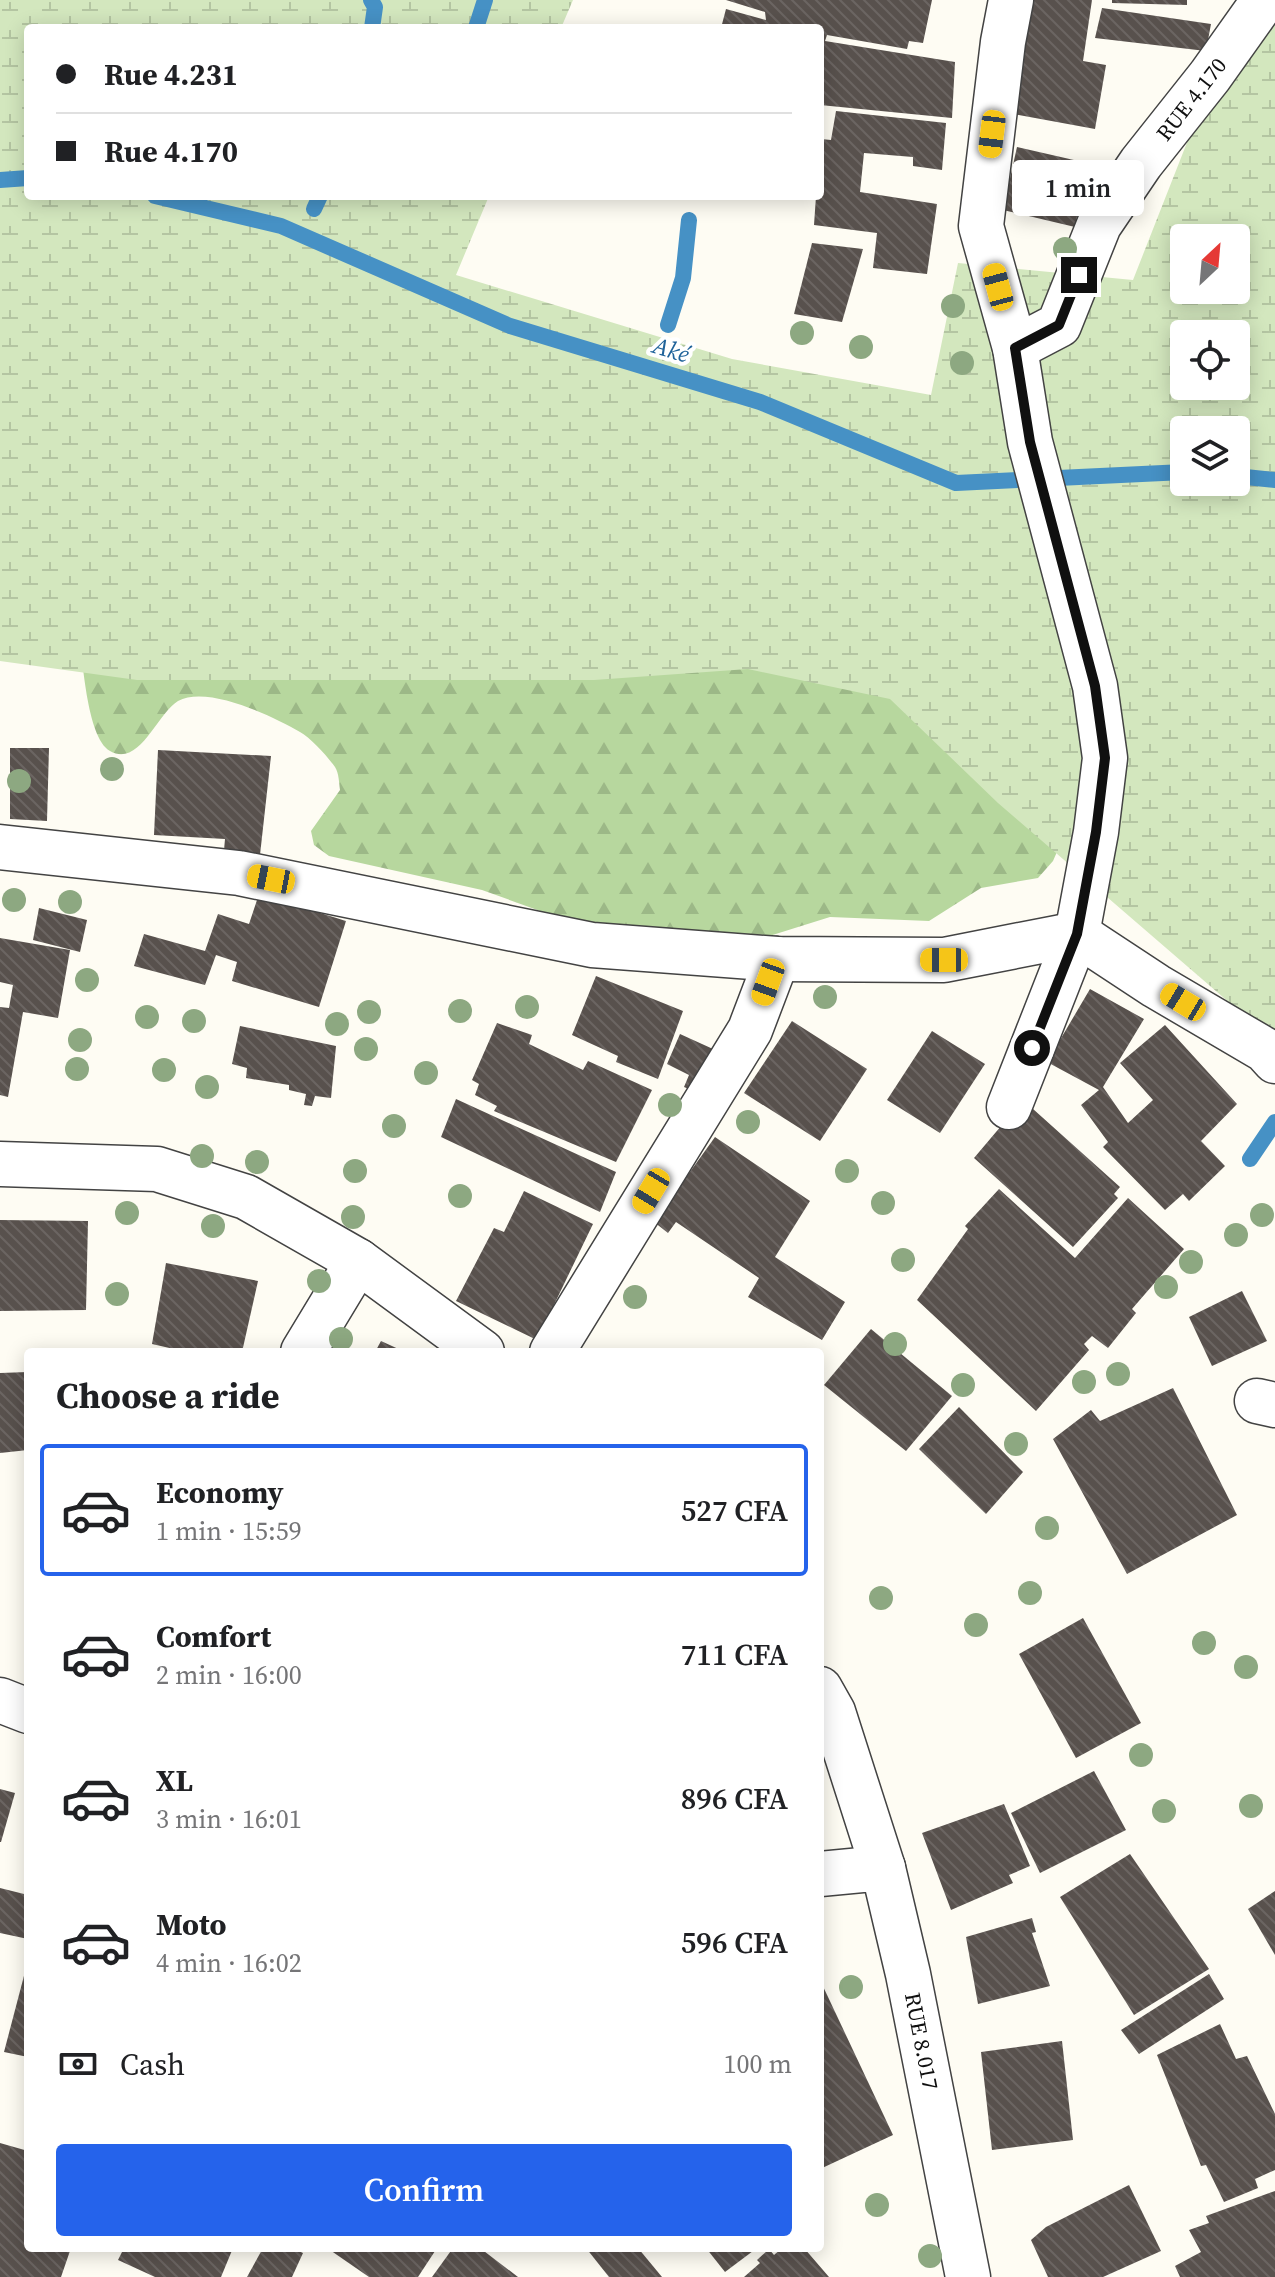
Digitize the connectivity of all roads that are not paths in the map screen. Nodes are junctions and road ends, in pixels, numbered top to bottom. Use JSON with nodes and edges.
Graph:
{"nodes":[{"id":1,"x":1011,"y":0,"type":"edge"},
{"id":2,"x":1264,"y":0,"type":"edge"},
{"id":3,"x":1015,"y":348,"type":"junction"},
{"id":4,"x":0,"y":847,"type":"edge"},
{"id":5,"x":1077,"y":934,"type":"junction"},
{"id":6,"x":777,"y":959,"type":"junction"},
{"id":7,"x":1275,"y":1061,"type":"edge"},
{"id":8,"x":1009,"y":1107,"type":"dead end"},
{"id":9,"x":0,"y":1164,"type":"edge"},
{"id":10,"x":358,"y":1261,"type":"junction"},
{"id":11,"x":305,"y":1348,"type":"edge"},
{"id":12,"x":477,"y":1348,"type":"edge"},
{"id":13,"x":554,"y":1348,"type":"edge"},
{"id":14,"x":824,"y":1696,"type":"edge"},
{"id":15,"x":0,"y":1700,"type":"edge"},
{"id":16,"x":24,"y":1709,"type":"edge"},
{"id":17,"x":883,"y":1868,"type":"junction"},
{"id":18,"x":824,"y":1874,"type":"edge"},
{"id":19,"x":968,"y":2277,"type":"edge"}],
"edges":[{"from":1,"to":3,"type":"street"},
{"from":2,"to":3,"type":"street","name":"RUE 4.170"},
{"from":3,"to":5,"type":"street"},
{"from":4,"to":6,"type":"street"},
{"from":5,"to":6,"type":"street"},
{"from":5,"to":7,"type":"street"},
{"from":5,"to":8,"type":"street"},
{"from":6,"to":13,"type":"street"},
{"from":9,"to":10,"type":"street"},
{"from":10,"to":11,"type":"street"},
{"from":10,"to":12,"type":"street"},
{"from":14,"to":17,"type":"street","name":"RUE 8.017"},
{"from":15,"to":16,"type":"street"},
{"from":17,"to":18,"type":"street"},
{"from":17,"to":19,"type":"street","name":"RUE 8.017"}]}
